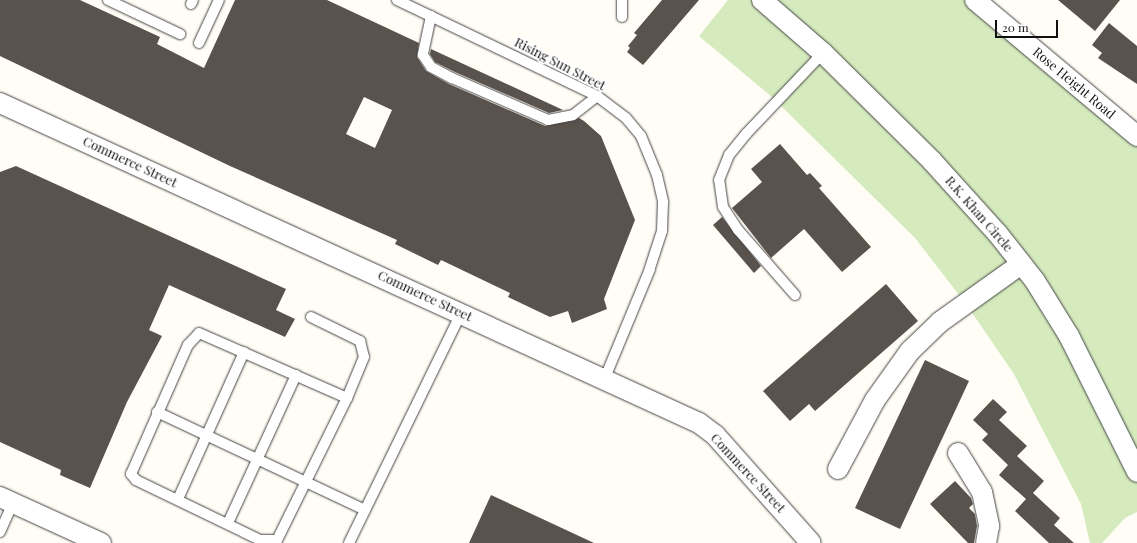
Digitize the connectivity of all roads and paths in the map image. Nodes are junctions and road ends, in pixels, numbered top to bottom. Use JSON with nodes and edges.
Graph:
{"nodes":[{"id":1,"x":108,"y":0,"type":"edge"},
{"id":2,"x":219,"y":0,"type":"edge"},
{"id":3,"x":397,"y":0,"type":"edge"},
{"id":4,"x":622,"y":0,"type":"edge"},
{"id":5,"x":762,"y":0,"type":"edge"},
{"id":6,"x":975,"y":0,"type":"edge"},
{"id":7,"x":431,"y":16,"type":"junction"},
{"id":8,"x":622,"y":17,"type":"dead end"},
{"id":9,"x":180,"y":34,"type":"dead end"},
{"id":10,"x":199,"y":43,"type":"dead end"},
{"id":11,"x":824,"y":53,"type":"junction"},
{"id":12,"x":597,"y":96,"type":"junction"},
{"id":13,"x":0,"y":103,"type":"edge"},
{"id":14,"x":1137,"y":136,"type":"edge"},
{"id":15,"x":1021,"y":264,"type":"junction"},
{"id":16,"x":795,"y":295,"type":"dead end"},
{"id":17,"x":461,"y":313,"type":"junction"},
{"id":18,"x":310,"y":317,"type":"dead end"},
{"id":19,"x":244,"y":352,"type":"junction"},
{"id":20,"x":296,"y":375,"type":"junction"},
{"id":21,"x":604,"y":380,"type":"junction"},
{"id":22,"x":347,"y":398,"type":"junction"},
{"id":23,"x":157,"y":412,"type":"junction"},
{"id":24,"x":206,"y":435,"type":"junction"},
{"id":25,"x":958,"y":453,"type":"dead end"},
{"id":26,"x":257,"y":459,"type":"junction"},
{"id":27,"x":838,"y":469,"type":"dead end"},
{"id":28,"x":1137,"y":472,"type":"edge"},
{"id":29,"x":306,"y":482,"type":"junction"},
{"id":30,"x":178,"y":499,"type":"junction"},
{"id":31,"x":6,"y":500,"type":"edge"},
{"id":32,"x":365,"y":510,"type":"junction"},
{"id":33,"x":228,"y":523,"type":"junction"},
{"id":34,"x":0,"y":532,"type":"edge"},
{"id":35,"x":101,"y":543,"type":"edge"},
{"id":36,"x":349,"y":543,"type":"edge"},
{"id":37,"x":811,"y":543,"type":"edge"},
{"id":38,"x":986,"y":543,"type":"edge"}],
"edges":[{"from":1,"to":9,"type":"lane"},
{"from":2,"to":10,"type":"lane"},
{"from":3,"to":7,"type":"lane","name":"Rising Sun Street"},
{"from":4,"to":8,"type":"lane"},
{"from":5,"to":11,"type":"street","name":"R.K. Khan Circle"},
{"from":6,"to":14,"type":"street","name":"Rose Height Road"},
{"from":7,"to":12,"type":"lane","name":"Rising Sun Street"},
{"from":7,"to":12,"type":"lane"},
{"from":11,"to":15,"type":"street","name":"R.K. Khan Circle"},
{"from":11,"to":16,"type":"lane"},
{"from":12,"to":21,"type":"lane","name":"Rising Sun Street"},
{"from":13,"to":17,"type":"street","name":"Commerce Street"},
{"from":15,"to":27,"type":"street"},
{"from":15,"to":28,"type":"street","name":"R.K. Khan Circle"},
{"from":17,"to":21,"type":"street","name":"Commerce Street"},
{"from":17,"to":32,"type":"lane"},
{"from":18,"to":22,"type":"lane"},
{"from":19,"to":20,"type":"lane"},
{"from":19,"to":23,"type":"lane"},
{"from":19,"to":24,"type":"lane"},
{"from":20,"to":22,"type":"lane"},
{"from":20,"to":26,"type":"lane"},
{"from":21,"to":37,"type":"street","name":"Commerce Street"},
{"from":22,"to":29,"type":"lane"},
{"from":23,"to":24,"type":"lane"},
{"from":23,"to":30,"type":"lane"},
{"from":24,"to":26,"type":"lane"},
{"from":24,"to":30,"type":"lane"},
{"from":25,"to":38,"type":"street"},
{"from":26,"to":29,"type":"lane"},
{"from":26,"to":33,"type":"lane"},
{"from":29,"to":32,"type":"lane"},
{"from":29,"to":33,"type":"lane"},
{"from":30,"to":33,"type":"lane"},
{"from":31,"to":34,"type":"lane"},
{"from":31,"to":35,"type":"street"},
{"from":32,"to":36,"type":"lane"}]}
